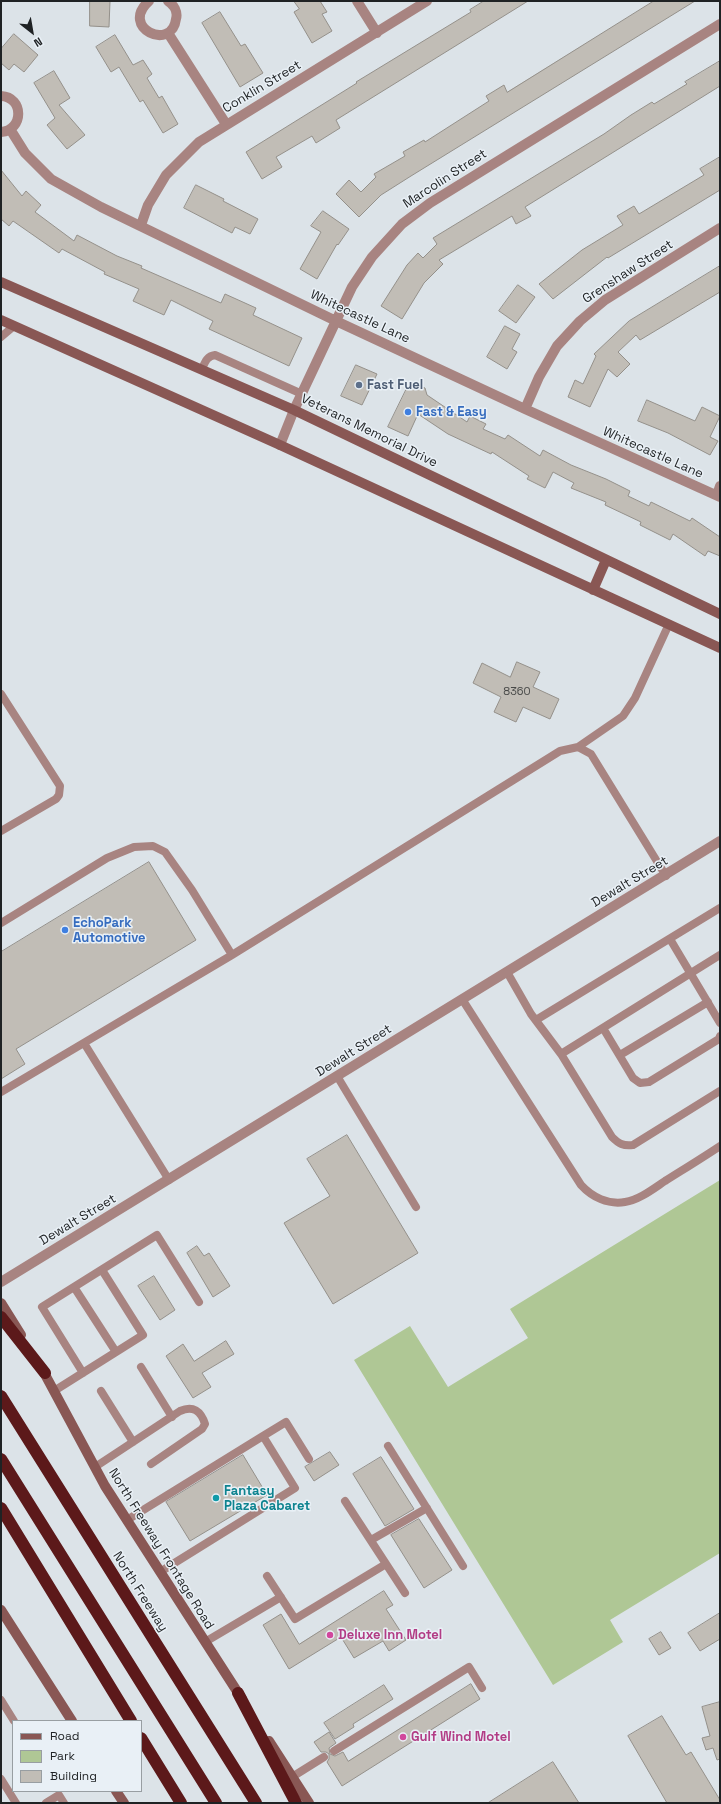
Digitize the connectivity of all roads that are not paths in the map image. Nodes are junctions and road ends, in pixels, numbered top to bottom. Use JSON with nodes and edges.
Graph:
{"nodes":[{"id":1,"x":148,"y":1,"type":"edge"},
{"id":2,"x":168,"y":1,"type":"edge"},
{"id":3,"x":357,"y":1,"type":"edge"},
{"id":4,"x":427,"y":1,"type":"edge"},
{"id":5,"x":720,"y":24,"type":"edge"},
{"id":6,"x":168,"y":33,"type":"junction"},
{"id":7,"x":377,"y":33,"type":"junction"},
{"id":8,"x":1,"y":96,"type":"edge"},
{"id":9,"x":226,"y":124,"type":"junction"},
{"id":10,"x":5,"y":131,"type":"edge"},
{"id":11,"x":141,"y":225,"type":"junction"},
{"id":12,"x":720,"y":228,"type":"edge"},
{"id":13,"x":1,"y":282,"type":"edge"},
{"id":14,"x":1,"y":320,"type":"edge"},
{"id":15,"x":336,"y":320,"type":"junction"},
{"id":16,"x":14,"y":326,"type":"junction"},
{"id":17,"x":1,"y":337,"type":"edge"},
{"id":18,"x":202,"y":370,"type":"junction"},
{"id":19,"x":302,"y":394,"type":"junction"},
{"id":20,"x":525,"y":409,"type":"junction"},
{"id":21,"x":294,"y":410,"type":"junction"},
{"id":22,"x":280,"y":445,"type":"junction"},
{"id":23,"x":719,"y":493,"type":"edge"},
{"id":24,"x":606,"y":560,"type":"junction"},
{"id":25,"x":593,"y":590,"type":"junction"},
{"id":26,"x":720,"y":614,"type":"edge"},
{"id":27,"x":669,"y":624,"type":"junction"},
{"id":28,"x":720,"y":648,"type":"edge"},
{"id":29,"x":1,"y":694,"type":"edge"},
{"id":30,"x":578,"y":747,"type":"junction"},
{"id":31,"x":1,"y":831,"type":"edge"},
{"id":32,"x":720,"y":842,"type":"edge"},
{"id":33,"x":666,"y":876,"type":"junction"},
{"id":34,"x":720,"y":908,"type":"edge"},
{"id":35,"x":1,"y":923,"type":"edge"},
{"id":36,"x":670,"y":939,"type":"junction"},
{"id":37,"x":232,"y":955,"type":"junction"},
{"id":38,"x":720,"y":955,"type":"edge"},
{"id":39,"x":506,"y":972,"type":"junction"},
{"id":40,"x":690,"y":974,"type":"junction"},
{"id":41,"x":462,"y":999,"type":"junction"},
{"id":42,"x":708,"y":1002,"type":"junction"},
{"id":43,"x":536,"y":1020,"type":"junction"},
{"id":44,"x":720,"y":1023,"type":"edge"},
{"id":45,"x":603,"y":1028,"type":"junction"},
{"id":46,"x":720,"y":1036,"type":"edge"},
{"id":47,"x":84,"y":1043,"type":"junction"},
{"id":48,"x":561,"y":1054,"type":"junction"},
{"id":49,"x":620,"y":1055,"type":"junction"},
{"id":50,"x":337,"y":1076,"type":"junction"},
{"id":51,"x":720,"y":1091,"type":"edge"},
{"id":52,"x":1,"y":1092,"type":"edge"},
{"id":53,"x":720,"y":1146,"type":"edge"},
{"id":54,"x":169,"y":1180,"type":"junction"},
{"id":55,"x":416,"y":1207,"type":"dead end"},
{"id":56,"x":102,"y":1270,"type":"junction"},
{"id":57,"x":1,"y":1282,"type":"edge"},
{"id":58,"x":74,"y":1287,"type":"junction"},
{"id":59,"x":199,"y":1302,"type":"dead end"},
{"id":60,"x":1,"y":1303,"type":"edge"},
{"id":61,"x":1,"y":1317,"type":"edge"},
{"id":62,"x":116,"y":1352,"type":"junction"},
{"id":63,"x":141,"y":1367,"type":"dead end"},
{"id":64,"x":45,"y":1373,"type":"junction"},
{"id":65,"x":83,"y":1373,"type":"junction"},
{"id":66,"x":54,"y":1391,"type":"junction"},
{"id":67,"x":101,"y":1391,"type":"dead end"},
{"id":68,"x":1,"y":1396,"type":"edge"},
{"id":69,"x":172,"y":1417,"type":"junction"},
{"id":70,"x":263,"y":1436,"type":"junction"},
{"id":71,"x":133,"y":1442,"type":"junction"},
{"id":72,"x":388,"y":1446,"type":"dead end"},
{"id":73,"x":1,"y":1459,"type":"edge"},
{"id":74,"x":309,"y":1459,"type":"dead end"},
{"id":75,"x":151,"y":1464,"type":"dead end"},
{"id":76,"x":95,"y":1467,"type":"junction"},
{"id":77,"x":345,"y":1501,"type":"dead end"},
{"id":78,"x":1,"y":1508,"type":"edge"},
{"id":79,"x":427,"y":1508,"type":"junction"},
{"id":80,"x":127,"y":1520,"type":"junction"},
{"id":81,"x":371,"y":1540,"type":"junction"},
{"id":82,"x":386,"y":1564,"type":"junction"},
{"id":83,"x":464,"y":1566,"type":"dead end"},
{"id":84,"x":160,"y":1572,"type":"junction"},
{"id":85,"x":267,"y":1576,"type":"dead end"},
{"id":86,"x":406,"y":1593,"type":"dead end"},
{"id":87,"x":281,"y":1597,"type":"junction"},
{"id":88,"x":1,"y":1610,"type":"edge"},
{"id":89,"x":205,"y":1642,"type":"junction"},
{"id":90,"x":482,"y":1688,"type":"dead end"},
{"id":91,"x":238,"y":1693,"type":"junction"},
{"id":92,"x":1,"y":1700,"type":"edge"},
{"id":93,"x":13,"y":1720,"type":"edge"},
{"id":94,"x":71,"y":1720,"type":"edge"},
{"id":95,"x":130,"y":1720,"type":"edge"},
{"id":96,"x":142,"y":1740,"type":"edge"},
{"id":97,"x":334,"y":1751,"type":"dead end"},
{"id":98,"x":324,"y":1757,"type":"dead end"},
{"id":99,"x":292,"y":1777,"type":"junction"},
{"id":100,"x":1,"y":1779,"type":"edge"},
{"id":101,"x":61,"y":1792,"type":"edge"},
{"id":102,"x":117,"y":1792,"type":"edge"},
{"id":103,"x":16,"y":1803,"type":"edge"},
{"id":104,"x":46,"y":1803,"type":"edge"},
{"id":105,"x":64,"y":1803,"type":"edge"},
{"id":106,"x":124,"y":1803,"type":"edge"},
{"id":107,"x":182,"y":1803,"type":"edge"},
{"id":108,"x":216,"y":1803,"type":"edge"},
{"id":109,"x":256,"y":1803,"type":"edge"},
{"id":110,"x":296,"y":1803,"type":"edge"},
{"id":111,"x":309,"y":1803,"type":"edge"}],
"edges":[{"from":1,"to":6,"type":"street"},
{"from":2,"to":6,"type":"street"},
{"from":3,"to":7,"type":"street"},
{"from":4,"to":7,"type":"street","name":"Conklin Street"},
{"from":5,"to":15,"type":"street","name":"Marcolin Street"},
{"from":6,"to":9,"type":"street"},
{"from":7,"to":9,"type":"street","name":"Conklin Street"},
{"from":8,"to":10,"type":"street","name":"Whitecastle Lane"},
{"from":9,"to":11,"type":"street","name":"Conklin Street"},
{"from":10,"to":11,"type":"street","name":"Whitecastle Lane"},
{"from":11,"to":15,"type":"street","name":"Whitecastle Lane"},
{"from":12,"to":20,"type":"street","name":"Grenshaw Street"},
{"from":13,"to":18,"type":"main road","name":"Veterans Memorial Drive"},
{"from":14,"to":16,"type":"main road"},
{"from":15,"to":19,"type":"street","name":"Marcolin Street"},
{"from":15,"to":20,"type":"street","name":"Whitecastle Lane"},
{"from":16,"to":17,"type":"lane"},
{"from":16,"to":22,"type":"main road"},
{"from":18,"to":19,"type":"lane"},
{"from":18,"to":21,"type":"main road","name":"Veterans Memorial Drive"},
{"from":19,"to":21,"type":"street","name":"Marcolin Street"},
{"from":20,"to":23,"type":"street","name":"Whitecastle Lane"},
{"from":21,"to":22,"type":"street","name":"Marcolin Street"},
{"from":21,"to":24,"type":"main road","name":"Veterans Memorial Drive"},
{"from":22,"to":25,"type":"main road"},
{"from":24,"to":25,"type":"main road"},
{"from":24,"to":26,"type":"main road","name":"Veterans Memorial Drive"},
{"from":25,"to":27,"type":"main road"},
{"from":27,"to":28,"type":"main road"},
{"from":27,"to":30,"type":"lane"},
{"from":29,"to":31,"type":"lane"},
{"from":30,"to":33,"type":"lane"},
{"from":30,"to":37,"type":"lane"},
{"from":32,"to":33,"type":"street","name":"Dewalt Street"},
{"from":33,"to":39,"type":"street","name":"Dewalt Street"},
{"from":34,"to":36,"type":"lane"},
{"from":35,"to":37,"type":"lane"},
{"from":36,"to":40,"type":"lane"},
{"from":36,"to":43,"type":"lane"},
{"from":37,"to":47,"type":"lane"},
{"from":38,"to":40,"type":"lane"},
{"from":39,"to":41,"type":"street","name":"Dewalt Street"},
{"from":39,"to":43,"type":"lane"},
{"from":40,"to":42,"type":"lane"},
{"from":40,"to":45,"type":"lane"},
{"from":41,"to":50,"type":"street","name":"Dewalt Street"},
{"from":41,"to":53,"type":"lane"},
{"from":42,"to":44,"type":"lane"},
{"from":42,"to":49,"type":"lane"},
{"from":43,"to":48,"type":"lane"},
{"from":45,"to":48,"type":"lane"},
{"from":45,"to":49,"type":"lane"},
{"from":46,"to":49,"type":"lane"},
{"from":47,"to":52,"type":"lane"},
{"from":47,"to":54,"type":"lane"},
{"from":48,"to":51,"type":"lane"},
{"from":50,"to":54,"type":"street","name":"Dewalt Street"},
{"from":50,"to":55,"type":"lane"},
{"from":54,"to":57,"type":"street","name":"Dewalt Street"},
{"from":56,"to":58,"type":"lane"},
{"from":56,"to":59,"type":"lane"},
{"from":56,"to":62,"type":"lane"},
{"from":58,"to":62,"type":"lane"},
{"from":58,"to":65,"type":"lane"},
{"from":60,"to":64,"type":"main road","name":"North Freeway Frontage Road"},
{"from":61,"to":64,"type":"highway"},
{"from":62,"to":65,"type":"lane"},
{"from":63,"to":69,"type":"lane"},
{"from":64,"to":66,"type":"main road","name":"North Freeway Frontage Road"},
{"from":65,"to":66,"type":"lane"},
{"from":66,"to":76,"type":"main road","name":"North Freeway Frontage Road"},
{"from":67,"to":71,"type":"lane"},
{"from":68,"to":109,"type":"highway","name":"North Freeway"},
{"from":69,"to":71,"type":"lane"},
{"from":69,"to":75,"type":"lane"},
{"from":70,"to":74,"type":"lane"},
{"from":70,"to":80,"type":"lane"},
{"from":70,"to":84,"type":"lane"},
{"from":71,"to":76,"type":"lane"},
{"from":72,"to":79,"type":"lane"},
{"from":73,"to":108,"type":"highway"},
{"from":76,"to":80,"type":"main road","name":"North Freeway Frontage Road"},
{"from":77,"to":81,"type":"lane"},
{"from":78,"to":95,"type":"highway"},
{"from":79,"to":81,"type":"lane"},
{"from":79,"to":83,"type":"lane"},
{"from":80,"to":84,"type":"main road","name":"North Freeway Frontage Road"},
{"from":81,"to":82,"type":"lane"},
{"from":82,"to":86,"type":"lane"},
{"from":82,"to":87,"type":"lane"},
{"from":84,"to":89,"type":"main road","name":"North Freeway Frontage Road"},
{"from":85,"to":87,"type":"lane"},
{"from":87,"to":89,"type":"lane"},
{"from":88,"to":94,"type":"main road"},
{"from":89,"to":91,"type":"main road","name":"North Freeway Frontage Road"},
{"from":90,"to":97,"type":"lane"},
{"from":91,"to":99,"type":"main road","name":"North Freeway Frontage Road"},
{"from":91,"to":110,"type":"highway"},
{"from":92,"to":93,"type":"lane"},
{"from":96,"to":107,"type":"highway"},
{"from":98,"to":99,"type":"lane"},
{"from":99,"to":111,"type":"main road","name":"North Freeway Frontage Road"},
{"from":100,"to":103,"type":"lane"},
{"from":101,"to":104,"type":"lane"},
{"from":101,"to":105,"type":"lane"},
{"from":102,"to":106,"type":"main road"}]}
